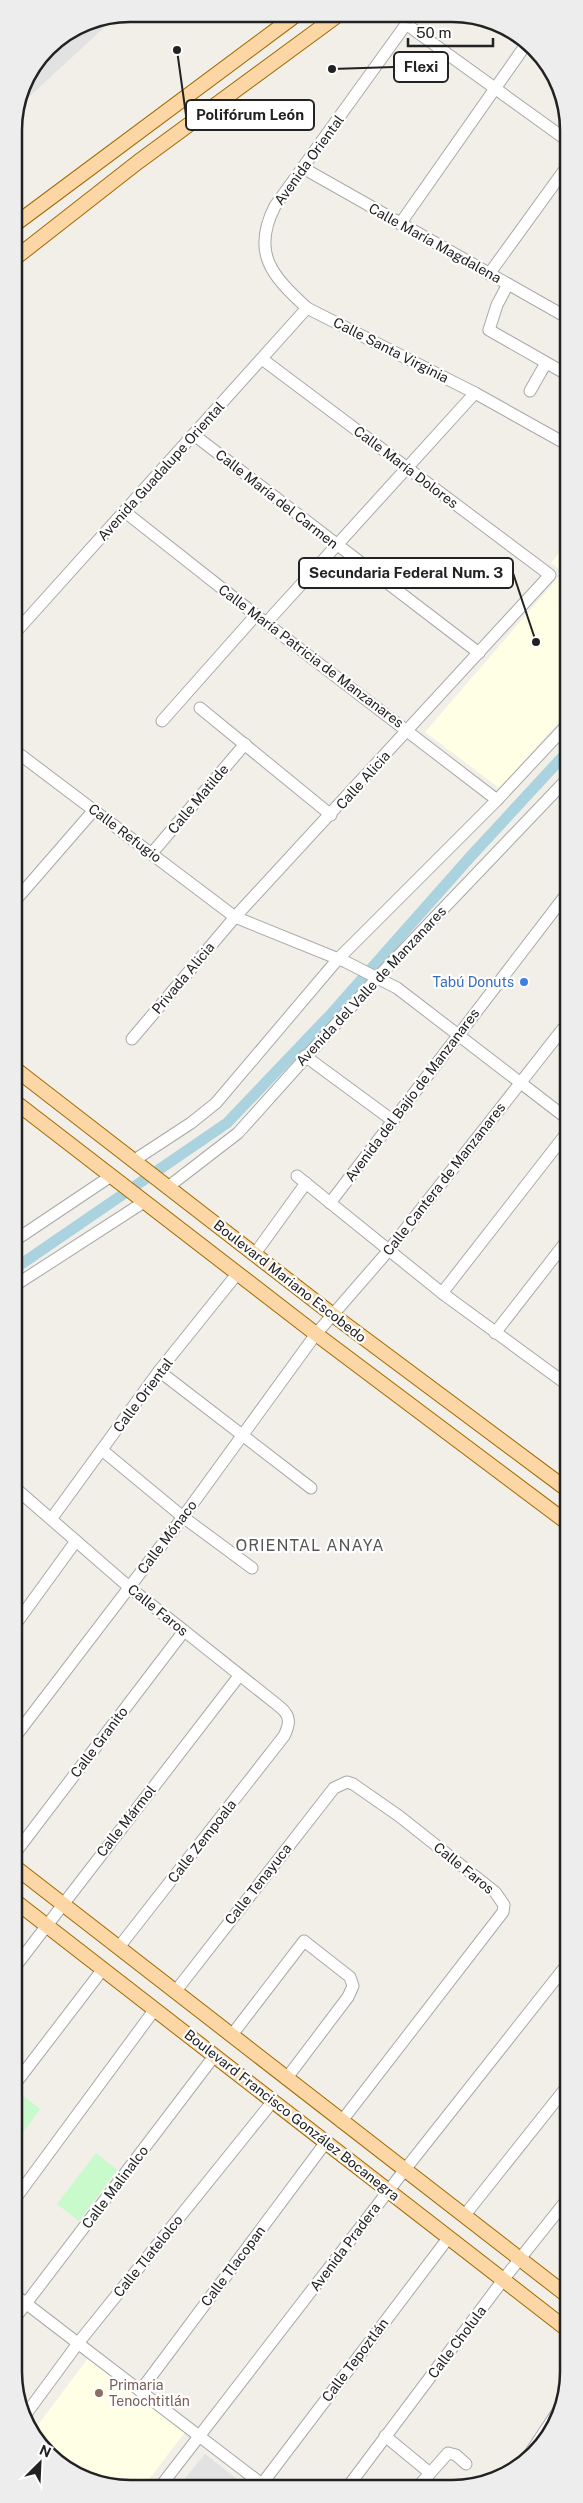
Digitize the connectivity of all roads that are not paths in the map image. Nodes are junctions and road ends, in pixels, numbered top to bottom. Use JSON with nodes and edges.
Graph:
{"nodes":[{"id":1,"x":328,"y":22,"type":"edge"},
{"id":2,"x":407,"y":22,"type":"edge"},
{"id":3,"x":415,"y":22,"type":"edge"},
{"id":4,"x":286,"y":23,"type":"edge"},
{"id":5,"x":523,"y":49,"type":"edge"},
{"id":6,"x":495,"y":87,"type":"junction"},
{"id":7,"x":560,"y":135,"type":"edge"},
{"id":8,"x":303,"y":168,"type":"junction"},
{"id":9,"x":560,"y":176,"type":"edge"},
{"id":10,"x":23,"y":218,"type":"edge"},
{"id":11,"x":400,"y":224,"type":"junction"},
{"id":12,"x":23,"y":252,"type":"edge"},
{"id":13,"x":489,"y":274,"type":"junction"},
{"id":14,"x":508,"y":284,"type":"junction"},
{"id":15,"x":307,"y":308,"type":"junction"},
{"id":16,"x":560,"y":313,"type":"edge"},
{"id":17,"x":262,"y":359,"type":"junction"},
{"id":18,"x":546,"y":363,"type":"junction"},
{"id":19,"x":560,"y":371,"type":"edge"},
{"id":20,"x":530,"y":391,"type":"dead end"},
{"id":21,"x":475,"y":393,"type":"junction"},
{"id":22,"x":194,"y":435,"type":"junction"},
{"id":23,"x":560,"y":441,"type":"edge"},
{"id":24,"x":408,"y":468,"type":"junction"},
{"id":25,"x":125,"y":512,"type":"junction"},
{"id":26,"x":337,"y":546,"type":"junction"},
{"id":27,"x":550,"y":575,"type":"joint"},
{"id":28,"x":256,"y":615,"type":"junction"},
{"id":29,"x":266,"y":623,"type":"junction"},
{"id":30,"x":23,"y":624,"type":"edge"},
{"id":31,"x":479,"y":653,"type":"junction"},
{"id":32,"x":200,"y":708,"type":"dead end"},
{"id":33,"x":162,"y":721,"type":"dead end"},
{"id":34,"x":408,"y":730,"type":"junction"},
{"id":35,"x":560,"y":733,"type":"edge"},
{"id":36,"x":245,"y":744,"type":"junction"},
{"id":37,"x":23,"y":757,"type":"edge"},
{"id":38,"x":560,"y":786,"type":"edge"},
{"id":39,"x":497,"y":800,"type":"junction"},
{"id":40,"x":94,"y":810,"type":"junction"},
{"id":41,"x":331,"y":815,"type":"junction"},
{"id":42,"x":152,"y":854,"type":"junction"},
{"id":43,"x":23,"y":892,"type":"edge"},
{"id":44,"x":560,"y":902,"type":"edge"},
{"id":45,"x":235,"y":917,"type":"junction"},
{"id":46,"x":342,"y":961,"type":"junction"},
{"id":47,"x":377,"y":976,"type":"junction"},
{"id":48,"x":560,"y":1031,"type":"edge"},
{"id":49,"x":458,"y":1034,"type":"junction"},
{"id":50,"x":132,"y":1039,"type":"dead end"},
{"id":51,"x":305,"y":1056,"type":"junction"},
{"id":52,"x":23,"y":1075,"type":"edge"},
{"id":53,"x":520,"y":1083,"type":"junction"},
{"id":54,"x":23,"y":1108,"type":"edge"},
{"id":55,"x":560,"y":1113,"type":"edge"},
{"id":56,"x":392,"y":1120,"type":"junction"},
{"id":57,"x":560,"y":1142,"type":"edge"},
{"id":58,"x":137,"y":1164,"type":"junction"},
{"id":59,"x":114,"y":1179,"type":"junction"},
{"id":60,"x":164,"y":1184,"type":"junction"},
{"id":61,"x":141,"y":1200,"type":"junction"},
{"id":62,"x":330,"y":1203,"type":"junction"},
{"id":63,"x":23,"y":1236,"type":"edge"},
{"id":64,"x":389,"y":1250,"type":"junction"},
{"id":65,"x":560,"y":1250,"type":"edge"},
{"id":66,"x":254,"y":1254,"type":"junction"},
{"id":67,"x":237,"y":1274,"type":"junction"},
{"id":68,"x":22,"y":1280,"type":"edge"},
{"id":69,"x":442,"y":1294,"type":"junction"},
{"id":70,"x":333,"y":1315,"type":"junction"},
{"id":71,"x":495,"y":1333,"type":"junction"},
{"id":72,"x":316,"y":1334,"type":"junction"},
{"id":73,"x":160,"y":1371,"type":"junction"},
{"id":74,"x":560,"y":1379,"type":"edge"},
{"id":75,"x":242,"y":1434,"type":"junction"},
{"id":76,"x":102,"y":1450,"type":"junction"},
{"id":77,"x":560,"y":1484,"type":"edge"},
{"id":78,"x":311,"y":1488,"type":"dead end"},
{"id":79,"x":22,"y":1494,"type":"edge"},
{"id":80,"x":183,"y":1516,"type":"junction"},
{"id":81,"x":560,"y":1517,"type":"edge"},
{"id":82,"x":52,"y":1518,"type":"junction"},
{"id":83,"x":76,"y":1542,"type":"junction"},
{"id":84,"x":252,"y":1568,"type":"dead end"},
{"id":85,"x":129,"y":1587,"type":"junction"},
{"id":86,"x":22,"y":1614,"type":"edge"},
{"id":87,"x":184,"y":1631,"type":"junction"},
{"id":88,"x":239,"y":1676,"type":"junction"},
{"id":89,"x":22,"y":1726,"type":"edge"},
{"id":90,"x":284,"y":1736,"type":"joint"},
{"id":91,"x":346,"y":1782,"type":"joint"},
{"id":92,"x":22,"y":1843,"type":"edge"},
{"id":93,"x":22,"y":1873,"type":"edge"},
{"id":94,"x":62,"y":1903,"type":"junction"},
{"id":95,"x":22,"y":1906,"type":"edge"},
{"id":96,"x":47,"y":1925,"type":"junction"},
{"id":97,"x":119,"y":1947,"type":"junction"},
{"id":98,"x":22,"y":1958,"type":"edge"},
{"id":99,"x":103,"y":1969,"type":"junction"},
{"id":100,"x":560,"y":1973,"type":"edge"},
{"id":101,"x":175,"y":1992,"type":"junction"},
{"id":102,"x":155,"y":2010,"type":"junction"},
{"id":103,"x":231,"y":2036,"type":"junction"},
{"id":104,"x":215,"y":2055,"type":"junction"},
{"id":105,"x":22,"y":2075,"type":"edge"},
{"id":106,"x":286,"y":2078,"type":"junction"},
{"id":107,"x":560,"y":2095,"type":"edge"},
{"id":108,"x":273,"y":2101,"type":"junction"},
{"id":109,"x":341,"y":2122,"type":"junction"},
{"id":110,"x":326,"y":2142,"type":"junction"},
{"id":111,"x":404,"y":2170,"type":"junction"},
{"id":112,"x":22,"y":2189,"type":"edge"},
{"id":113,"x":388,"y":2190,"type":"junction"},
{"id":114,"x":560,"y":2208,"type":"edge"},
{"id":115,"x":464,"y":2216,"type":"junction"},
{"id":116,"x":449,"y":2237,"type":"junction"},
{"id":117,"x":519,"y":2260,"type":"junction"},
{"id":118,"x":503,"y":2280,"type":"junction"},
{"id":119,"x":560,"y":2290,"type":"edge"},
{"id":120,"x":22,"y":2300,"type":"edge"},
{"id":121,"x":26,"y":2303,"type":"junction"},
{"id":122,"x":22,"y":2308,"type":"edge"},
{"id":123,"x":560,"y":2324,"type":"edge"},
{"id":124,"x":79,"y":2342,"type":"junction"},
{"id":125,"x":141,"y":2390,"type":"junction"},
{"id":126,"x":29,"y":2410,"type":"edge"},
{"id":127,"x":200,"y":2436,"type":"junction"},
{"id":128,"x":386,"y":2436,"type":"junction"},
{"id":129,"x":466,"y":2464,"type":"dead end"},
{"id":130,"x":430,"y":2473,"type":"junction"},
{"id":131,"x":165,"y":2480,"type":"edge"},
{"id":132,"x":256,"y":2480,"type":"edge"},
{"id":133,"x":268,"y":2480,"type":"edge"},
{"id":134,"x":353,"y":2480,"type":"edge"},
{"id":135,"x":424,"y":2480,"type":"edge"}],
"edges":[{"from":1,"to":12,"type":"main road"},
{"from":2,"to":8,"type":"street","name":"Avenida Oriental"},
{"from":3,"to":6,"type":"street"},
{"from":4,"to":10,"type":"main road"},
{"from":5,"to":6,"type":"street"},
{"from":6,"to":7,"type":"street"},
{"from":6,"to":11,"type":"street"},
{"from":8,"to":11,"type":"street","name":"Calle María Magdalena"},
{"from":8,"to":15,"type":"street","name":"Avenida Oriental"},
{"from":9,"to":13,"type":"street"},
{"from":11,"to":13,"type":"street","name":"Calle María Magdalena"},
{"from":13,"to":14,"type":"street","name":"Calle María Magdalena"},
{"from":14,"to":16,"type":"street","name":"Calle María Magdalena"},
{"from":14,"to":18,"type":"street"},
{"from":15,"to":17,"type":"street","name":"Avenida Guadalupe Oriental"},
{"from":15,"to":21,"type":"street","name":"Calle Santa Virginia"},
{"from":17,"to":22,"type":"street","name":"Avenida Guadalupe Oriental"},
{"from":17,"to":24,"type":"street","name":"Calle María Dolores"},
{"from":18,"to":19,"type":"street"},
{"from":18,"to":20,"type":"street"},
{"from":21,"to":23,"type":"street","name":"Calle Santa Virginia"},
{"from":21,"to":24,"type":"street"},
{"from":22,"to":25,"type":"street","name":"Avenida Guadalupe Oriental"},
{"from":22,"to":26,"type":"street","name":"Calle María del Carmen"},
{"from":24,"to":26,"type":"street"},
{"from":24,"to":27,"type":"street","name":"Calle María Dolores"},
{"from":25,"to":28,"type":"street","name":"Calle María Patricia de Manzanares"},
{"from":25,"to":30,"type":"street","name":"Avenida Guadalupe Oriental"},
{"from":26,"to":29,"type":"street"},
{"from":26,"to":31,"type":"street","name":"Calle María del Carmen"},
{"from":27,"to":31,"type":"street","name":"Calle Alicia"},
{"from":28,"to":29,"type":"street","name":"Calle María Patricia de Manzanares"},
{"from":28,"to":33,"type":"street"},
{"from":29,"to":34,"type":"street","name":"Calle María Patricia de Manzanares"},
{"from":31,"to":34,"type":"street","name":"Calle Alicia"},
{"from":32,"to":36,"type":"street"},
{"from":34,"to":39,"type":"street","name":"Calle María Patricia de Manzanares"},
{"from":34,"to":41,"type":"street","name":"Calle Alicia"},
{"from":35,"to":39,"type":"street"},
{"from":36,"to":41,"type":"street"},
{"from":36,"to":42,"type":"street","name":"Calle Matilde"},
{"from":37,"to":40,"type":"street","name":"Calle Refugio"},
{"from":38,"to":47,"type":"street","name":"Avenida del Valle de Manzanares"},
{"from":39,"to":46,"type":"street"},
{"from":40,"to":42,"type":"street","name":"Calle Refugio"},
{"from":40,"to":43,"type":"street"},
{"from":41,"to":45,"type":"street","name":"Calle Alicia"},
{"from":42,"to":45,"type":"street","name":"Calle Refugio"},
{"from":44,"to":49,"type":"street","name":"Avenida del Bajío de Manzanares"},
{"from":45,"to":46,"type":"street","name":"Calle Refugio"},
{"from":45,"to":50,"type":"street","name":"Privada Alicia"},
{"from":46,"to":47,"type":"street","name":"Calle Refugio"},
{"from":46,"to":58,"type":"street"},
{"from":47,"to":49,"type":"street","name":"Calle Refugio"},
{"from":47,"to":51,"type":"street","name":"Avenida del Valle de Manzanares"},
{"from":48,"to":53,"type":"street","name":"Calle Cantera de Manzanares"},
{"from":49,"to":53,"type":"street","name":"Calle Refugio"},
{"from":49,"to":56,"type":"street","name":"Avenida del Bajío de Manzanares"},
{"from":51,"to":56,"type":"street"},
{"from":51,"to":60,"type":"street","name":"Avenida del Valle de Manzanares"},
{"from":52,"to":58,"type":"main road","name":"Boulevard Mariano Escobedo"},
{"from":53,"to":55,"type":"street","name":"Calle Refugio"},
{"from":53,"to":64,"type":"street","name":"Calle Cantera de Manzanares"},
{"from":54,"to":59,"type":"main road","name":"Boulevard Mariano Escobedo"},
{"from":56,"to":62,"type":"street","name":"Avenida del Bajío de Manzanares"},
{"from":57,"to":69,"type":"street"},
{"from":58,"to":60,"type":"main road","name":"Boulevard Mariano Escobedo"},
{"from":59,"to":61,"type":"main road","name":"Boulevard Mariano Escobedo"},
{"from":59,"to":63,"type":"street"},
{"from":60,"to":66,"type":"main road","name":"Boulevard Mariano Escobedo"},
{"from":61,"to":67,"type":"main road","name":"Boulevard Mariano Escobedo"},
{"from":61,"to":68,"type":"street"},
{"from":62,"to":64,"type":"street"},
{"from":62,"to":66,"type":"street"},
{"from":64,"to":69,"type":"street"},
{"from":64,"to":70,"type":"street","name":"Calle Cantera de Manzanares"},
{"from":65,"to":71,"type":"street"},
{"from":66,"to":70,"type":"main road","name":"Boulevard Mariano Escobedo"},
{"from":67,"to":72,"type":"main road","name":"Boulevard Mariano Escobedo"},
{"from":67,"to":73,"type":"street","name":"Calle Oriental"},
{"from":69,"to":71,"type":"street"},
{"from":70,"to":72,"type":"street","name":"Calle Cantera de Manzanares"},
{"from":70,"to":77,"type":"main road","name":"Boulevard Mariano Escobedo"},
{"from":71,"to":74,"type":"street"},
{"from":72,"to":75,"type":"street","name":"Calle Mónaco"},
{"from":72,"to":81,"type":"main road","name":"Boulevard Mariano Escobedo"},
{"from":73,"to":75,"type":"street"},
{"from":73,"to":76,"type":"street","name":"Calle Oriental"},
{"from":75,"to":78,"type":"street"},
{"from":75,"to":80,"type":"street","name":"Calle Mónaco"},
{"from":76,"to":80,"type":"street"},
{"from":76,"to":82,"type":"street","name":"Calle Oriental"},
{"from":79,"to":82,"type":"street","name":"Calle Faros"},
{"from":80,"to":84,"type":"street"},
{"from":80,"to":85,"type":"street","name":"Calle Mónaco"},
{"from":82,"to":83,"type":"street","name":"Calle Faros"},
{"from":83,"to":85,"type":"street","name":"Calle Faros"},
{"from":83,"to":86,"type":"street"},
{"from":85,"to":87,"type":"street","name":"Calle Faros"},
{"from":85,"to":89,"type":"street","name":"Calle Mónaco"},
{"from":87,"to":88,"type":"street","name":"Calle Faros"},
{"from":87,"to":92,"type":"street","name":"Calle Granito"},
{"from":88,"to":90,"type":"street","name":"Calle Faros"},
{"from":88,"to":94,"type":"street","name":"Calle Mármol"},
{"from":90,"to":97,"type":"street","name":"Calle Zempoala"},
{"from":91,"to":101,"type":"street","name":"Calle Tenayuca"},
{"from":91,"to":109,"type":"street","name":"Calle Faros"},
{"from":93,"to":94,"type":"main road","name":"Boulevard Francisco González Bocanegra"},
{"from":94,"to":96,"type":"street","name":"Calle Mármol"},
{"from":94,"to":97,"type":"main road","name":"Boulevard Francisco González Bocanegra"},
{"from":95,"to":96,"type":"main road","name":"Boulevard Francisco González Bocanegra"},
{"from":96,"to":98,"type":"street","name":"Calle Mármol"},
{"from":96,"to":99,"type":"main road","name":"Boulevard Francisco González Bocanegra"},
{"from":97,"to":101,"type":"main road","name":"Boulevard Francisco González Bocanegra"},
{"from":99,"to":102,"type":"main road","name":"Boulevard Francisco González Bocanegra"},
{"from":99,"to":105,"type":"street"},
{"from":100,"to":111,"type":"street","name":"Avenida Pradera"},
{"from":101,"to":103,"type":"main road","name":"Boulevard Francisco González Bocanegra"},
{"from":102,"to":104,"type":"main road","name":"Boulevard Francisco González Bocanegra"},
{"from":102,"to":112,"type":"street"},
{"from":103,"to":106,"type":"main road","name":"Boulevard Francisco González Bocanegra"},
{"from":103,"to":106,"type":"street"},
{"from":104,"to":108,"type":"main road","name":"Boulevard Francisco González Bocanegra"},
{"from":104,"to":121,"type":"street","name":"Calle Malinalco"},
{"from":106,"to":109,"type":"main road","name":"Boulevard Francisco González Bocanegra"},
{"from":107,"to":115,"type":"street"},
{"from":108,"to":110,"type":"main road","name":"Boulevard Francisco González Bocanegra"},
{"from":108,"to":124,"type":"street","name":"Calle Tlatelolco"},
{"from":109,"to":111,"type":"main road","name":"Boulevard Francisco González Bocanegra"},
{"from":110,"to":113,"type":"main road","name":"Boulevard Francisco González Bocanegra"},
{"from":110,"to":125,"type":"street","name":"Calle Tlacopan"},
{"from":111,"to":113,"type":"street","name":"Avenida Pradera"},
{"from":111,"to":115,"type":"main road","name":"Boulevard Francisco González Bocanegra"},
{"from":113,"to":116,"type":"main road","name":"Boulevard Francisco González Bocanegra"},
{"from":113,"to":127,"type":"street","name":"Avenida Pradera"},
{"from":114,"to":117,"type":"street","name":"Calle Cholula"},
{"from":115,"to":117,"type":"main road","name":"Boulevard Francisco González Bocanegra"},
{"from":116,"to":118,"type":"main road","name":"Boulevard Francisco González Bocanegra"},
{"from":116,"to":133,"type":"street","name":"Calle Tepoztlán"},
{"from":117,"to":118,"type":"street","name":"Calle Cholula"},
{"from":117,"to":119,"type":"main road","name":"Boulevard Francisco González Bocanegra"},
{"from":118,"to":123,"type":"main road","name":"Boulevard Francisco González Bocanegra"},
{"from":118,"to":128,"type":"street","name":"Calle Cholula"},
{"from":120,"to":121,"type":"street"},
{"from":121,"to":122,"type":"street","name":"Calle Malinalco"},
{"from":121,"to":124,"type":"street"},
{"from":124,"to":125,"type":"street"},
{"from":124,"to":126,"type":"street","name":"Calle Tlatelolco"},
{"from":125,"to":127,"type":"street"},
{"from":127,"to":131,"type":"street","name":"Avenida Pradera"},
{"from":127,"to":132,"type":"street"},
{"from":128,"to":130,"type":"street"},
{"from":128,"to":134,"type":"street","name":"Calle Cholula"},
{"from":129,"to":130,"type":"street"},
{"from":130,"to":135,"type":"street"}]}
